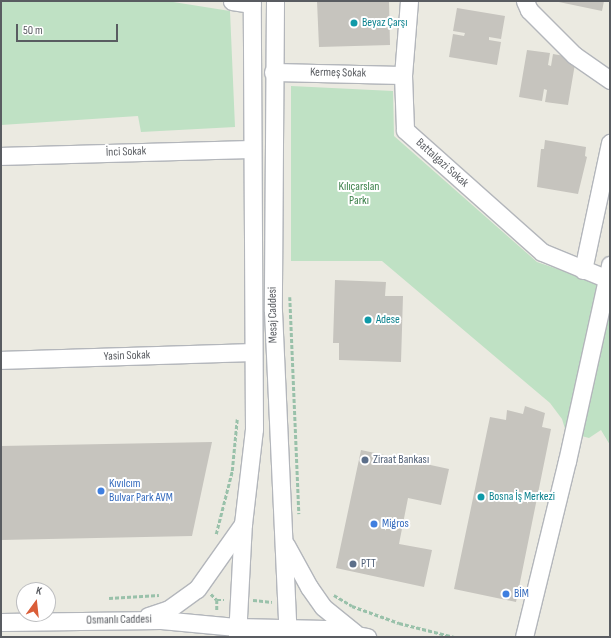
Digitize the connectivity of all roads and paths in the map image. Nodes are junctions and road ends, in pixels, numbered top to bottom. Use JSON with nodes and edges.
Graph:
{"nodes":[{"id":1,"x":232,"y":1,"type":"edge"},
{"id":2,"x":275,"y":1,"type":"edge"},
{"id":3,"x":409,"y":1,"type":"edge"},
{"id":4,"x":525,"y":1,"type":"edge"},
{"id":5,"x":252,"y":2,"type":"edge"},
{"id":6,"x":273,"y":72,"type":"junction"},
{"id":7,"x":404,"y":75,"type":"junction"},
{"id":8,"x":610,"y":80,"type":"edge"},
{"id":9,"x":610,"y":143,"type":"edge"},
{"id":10,"x":251,"y":149,"type":"junction"},
{"id":11,"x":1,"y":156,"type":"edge"},
{"id":12,"x":582,"y":270,"type":"junction"},
{"id":13,"x":609,"y":275,"type":"edge"},
{"id":14,"x":290,"y":295,"type":"dead end"},
{"id":15,"x":252,"y":352,"type":"junction"},
{"id":16,"x":1,"y":360,"type":"edge"},
{"id":17,"x":299,"y":516,"type":"dead end"},
{"id":18,"x":243,"y":524,"type":"junction"},
{"id":19,"x":284,"y":541,"type":"junction"},
{"id":20,"x":330,"y":592,"type":"dead end"},
{"id":21,"x":163,"y":594,"type":"dead end"},
{"id":22,"x":109,"y":598,"type":"dead end"},
{"id":23,"x":217,"y":600,"type":"dead end"},
{"id":24,"x":237,"y":601,"type":"junction"},
{"id":25,"x":285,"y":604,"type":"junction"},
{"id":26,"x":135,"y":620,"type":"junction"},
{"id":27,"x":1,"y":622,"type":"edge"},
{"id":28,"x":237,"y":632,"type":"edge"},
{"id":29,"x":288,"y":633,"type":"edge"},
{"id":30,"x":362,"y":636,"type":"edge"},
{"id":31,"x":454,"y":637,"type":"edge"},
{"id":32,"x":524,"y":637,"type":"edge"}],
"edges":[{"from":1,"to":5,"type":"street"},
{"from":2,"to":6,"type":"street","name":"Mesaj Caddesi"},
{"from":3,"to":7,"type":"street","name":"Battalgazi Sokak"},
{"from":4,"to":8,"type":"street"},
{"from":5,"to":10,"type":"street","name":"Mesaj Caddesi"},
{"from":6,"to":7,"type":"street","name":"Kermeş Sokak"},
{"from":6,"to":19,"type":"street","name":"Mesaj Caddesi"},
{"from":7,"to":12,"type":"street","name":"Battalgazi Sokak"},
{"from":9,"to":12,"type":"street"},
{"from":10,"to":11,"type":"street","name":"İnci Sokak"},
{"from":10,"to":15,"type":"street","name":"Mesaj Caddesi"},
{"from":12,"to":13,"type":"street","name":"Battalgazi Sokak"},
{"from":13,"to":32,"type":"street"},
{"from":14,"to":17,"type":"path"},
{"from":15,"to":16,"type":"street","name":"Yasin Sokak"},
{"from":15,"to":18,"type":"street","name":"Mesaj Caddesi"},
{"from":18,"to":24,"type":"street","name":"Mesaj Caddesi"},
{"from":18,"to":26,"type":"street"},
{"from":19,"to":25,"type":"street","name":"Mesaj Caddesi"},
{"from":19,"to":30,"type":"street"},
{"from":20,"to":31,"type":"path"},
{"from":21,"to":22,"type":"path"},
{"from":23,"to":24,"type":"path"},
{"from":24,"to":25,"type":"path"},
{"from":24,"to":28,"type":"street","name":"Mesaj Caddesi"},
{"from":25,"to":29,"type":"street","name":"Mesaj Caddesi"},
{"from":26,"to":27,"type":"street","name":"Osmanlı Caddesi"},
{"from":26,"to":28,"type":"street","name":"Osmanlı Caddesi"},
{"from":28,"to":29,"type":"street","name":"Osmanlı Caddesi"},
{"from":29,"to":30,"type":"street"}]}
